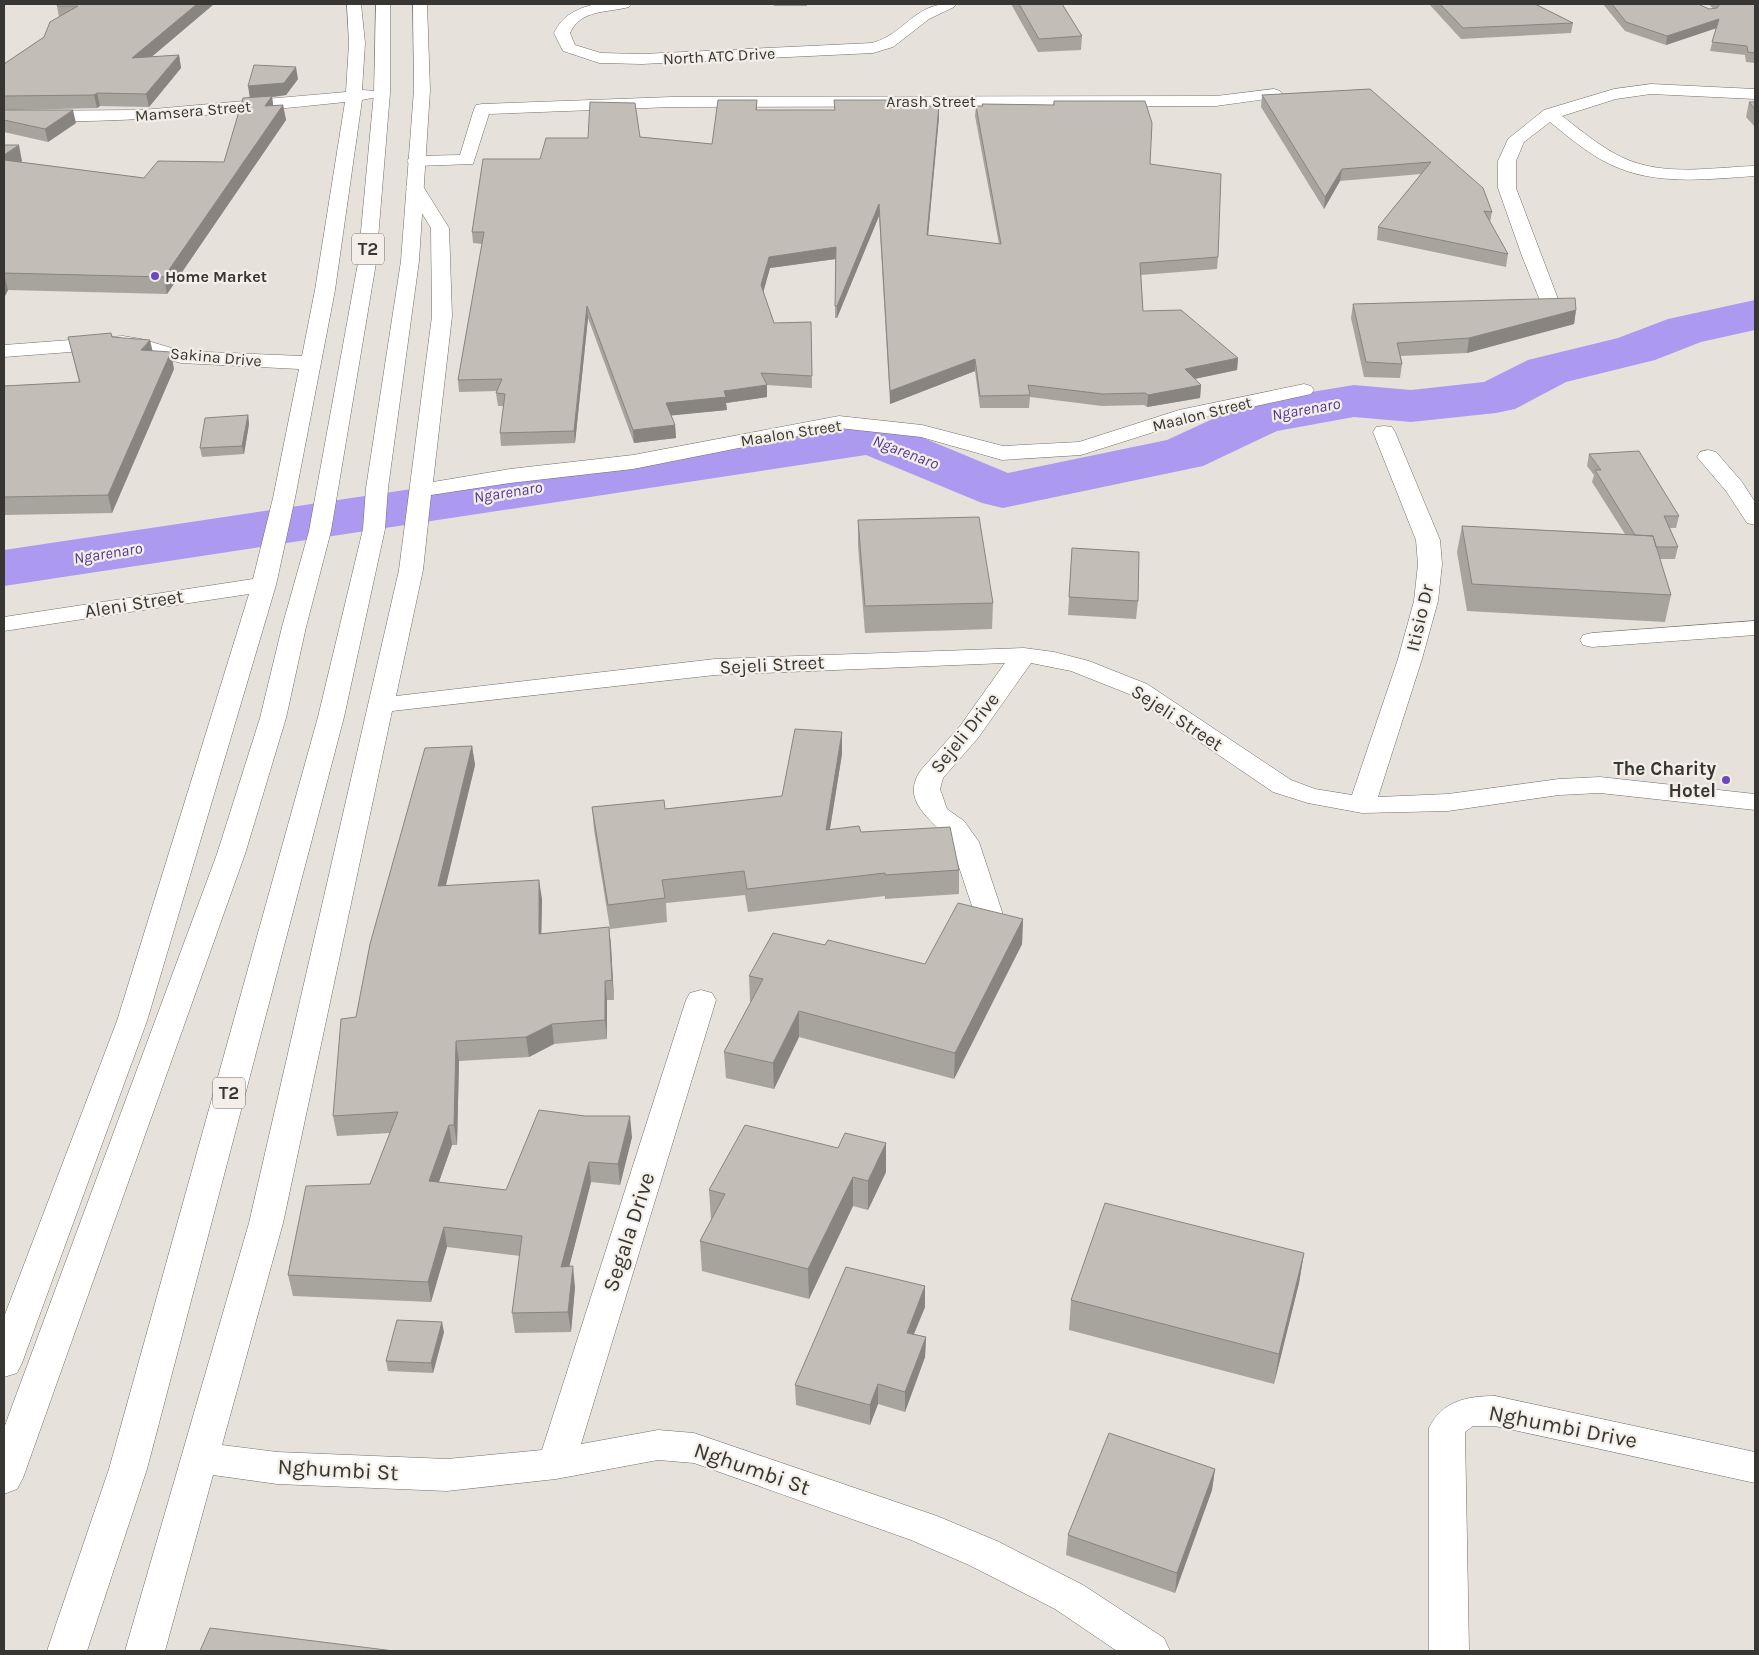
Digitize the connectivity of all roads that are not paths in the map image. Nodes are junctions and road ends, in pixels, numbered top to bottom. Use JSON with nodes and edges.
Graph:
{"nodes":[{"id":1,"x":354,"y":4,"type":"edge"},
{"id":2,"x":383,"y":4,"type":"edge"},
{"id":3,"x":420,"y":4,"type":"edge"},
{"id":4,"x":624,"y":4,"type":"edge"},
{"id":5,"x":949,"y":4,"type":"edge"},
{"id":6,"x":382,"y":93,"type":"junction"},
{"id":7,"x":1274,"y":94,"type":"edge"},
{"id":8,"x":1755,"y":94,"type":"edge"},
{"id":9,"x":354,"y":96,"type":"junction"},
{"id":10,"x":1550,"y":114,"type":"junction"},
{"id":11,"x":4,"y":116,"type":"edge"},
{"id":12,"x":22,"y":117,"type":"junction"},
{"id":13,"x":4,"y":131,"type":"edge"},
{"id":14,"x":416,"y":161,"type":"junction"},
{"id":15,"x":1755,"y":170,"type":"edge"},
{"id":16,"x":415,"y":187,"type":"junction"},
{"id":17,"x":1548,"y":299,"type":"edge"},
{"id":18,"x":4,"y":351,"type":"edge"},
{"id":19,"x":311,"y":363,"type":"junction"},
{"id":20,"x":1304,"y":390,"type":"dead end"},
{"id":21,"x":1384,"y":432,"type":"dead end"},
{"id":22,"x":1708,"y":457,"type":"dead end"},
{"id":23,"x":423,"y":482,"type":"junction"},
{"id":24,"x":1755,"y":518,"type":"edge"},
{"id":25,"x":264,"y":585,"type":"junction"},
{"id":26,"x":4,"y":624,"type":"edge"},
{"id":27,"x":1755,"y":628,"type":"edge"},
{"id":28,"x":1592,"y":640,"type":"dead end"},
{"id":29,"x":1024,"y":655,"type":"junction"},
{"id":30,"x":381,"y":705,"type":"junction"},
{"id":31,"x":1755,"y":802,"type":"edge"},
{"id":32,"x":1362,"y":804,"type":"junction"},
{"id":33,"x":991,"y":920,"type":"edge"},
{"id":34,"x":701,"y":1000,"type":"dead end"},
{"id":35,"x":4,"y":1363,"type":"edge"},
{"id":36,"x":200,"y":1458,"type":"junction"},
{"id":37,"x":556,"y":1464,"type":"junction"},
{"id":38,"x":1755,"y":1468,"type":"edge"},
{"id":39,"x":4,"y":1478,"type":"edge"},
{"id":40,"x":67,"y":1651,"type":"edge"},
{"id":41,"x":145,"y":1651,"type":"edge"},
{"id":42,"x":1150,"y":1651,"type":"edge"},
{"id":43,"x":1449,"y":1651,"type":"edge"}],
"edges":[{"from":1,"to":9,"type":"main road"},
{"from":2,"to":6,"type":"main road","number":"T2"},
{"from":3,"to":14,"type":"main road","number":"T2"},
{"from":4,"to":5,"type":"main road","name":"North ATC Drive"},
{"from":6,"to":9,"type":"main road","name":"Mamsera Street"},
{"from":6,"to":39,"type":"main road","number":"T2"},
{"from":7,"to":14,"type":"main road","name":"Arash Street"},
{"from":8,"to":10,"type":"main road"},
{"from":9,"to":12,"type":"main road","name":"Mamsera Street"},
{"from":9,"to":19,"type":"main road"},
{"from":10,"to":15,"type":"main road"},
{"from":10,"to":17,"type":"main road"},
{"from":11,"to":12,"type":"main road","name":"Mamsera Street"},
{"from":12,"to":13,"type":"main road"},
{"from":14,"to":16,"type":"main road","number":"T2"},
{"from":16,"to":23,"type":"main road"},
{"from":16,"to":40,"type":"main road","number":"T2"},
{"from":18,"to":19,"type":"main road","name":"Sakina Drive"},
{"from":19,"to":25,"type":"main road"},
{"from":20,"to":23,"type":"main road","name":"Maalon Street"},
{"from":21,"to":32,"type":"main road","name":"Itisio Dr"},
{"from":22,"to":24,"type":"main road"},
{"from":23,"to":30,"type":"main road"},
{"from":25,"to":26,"type":"main road","name":"Aleni Street"},
{"from":25,"to":35,"type":"main road"},
{"from":27,"to":28,"type":"main road"},
{"from":29,"to":30,"type":"main road","name":"Sejeli Street"},
{"from":29,"to":32,"type":"main road","name":"Sejeli Street"},
{"from":29,"to":33,"type":"main road","name":"Sejeli Drive"},
{"from":30,"to":36,"type":"main road"},
{"from":31,"to":32,"type":"main road","name":"Sejeli Street"},
{"from":34,"to":37,"type":"main road","name":"Segala Drive"},
{"from":36,"to":37,"type":"main road","name":"Nghumbi St"},
{"from":36,"to":41,"type":"main road"},
{"from":37,"to":42,"type":"main road","name":"Nghumbi St"},
{"from":38,"to":43,"type":"main road","name":"Nghumbi Drive"}]}
